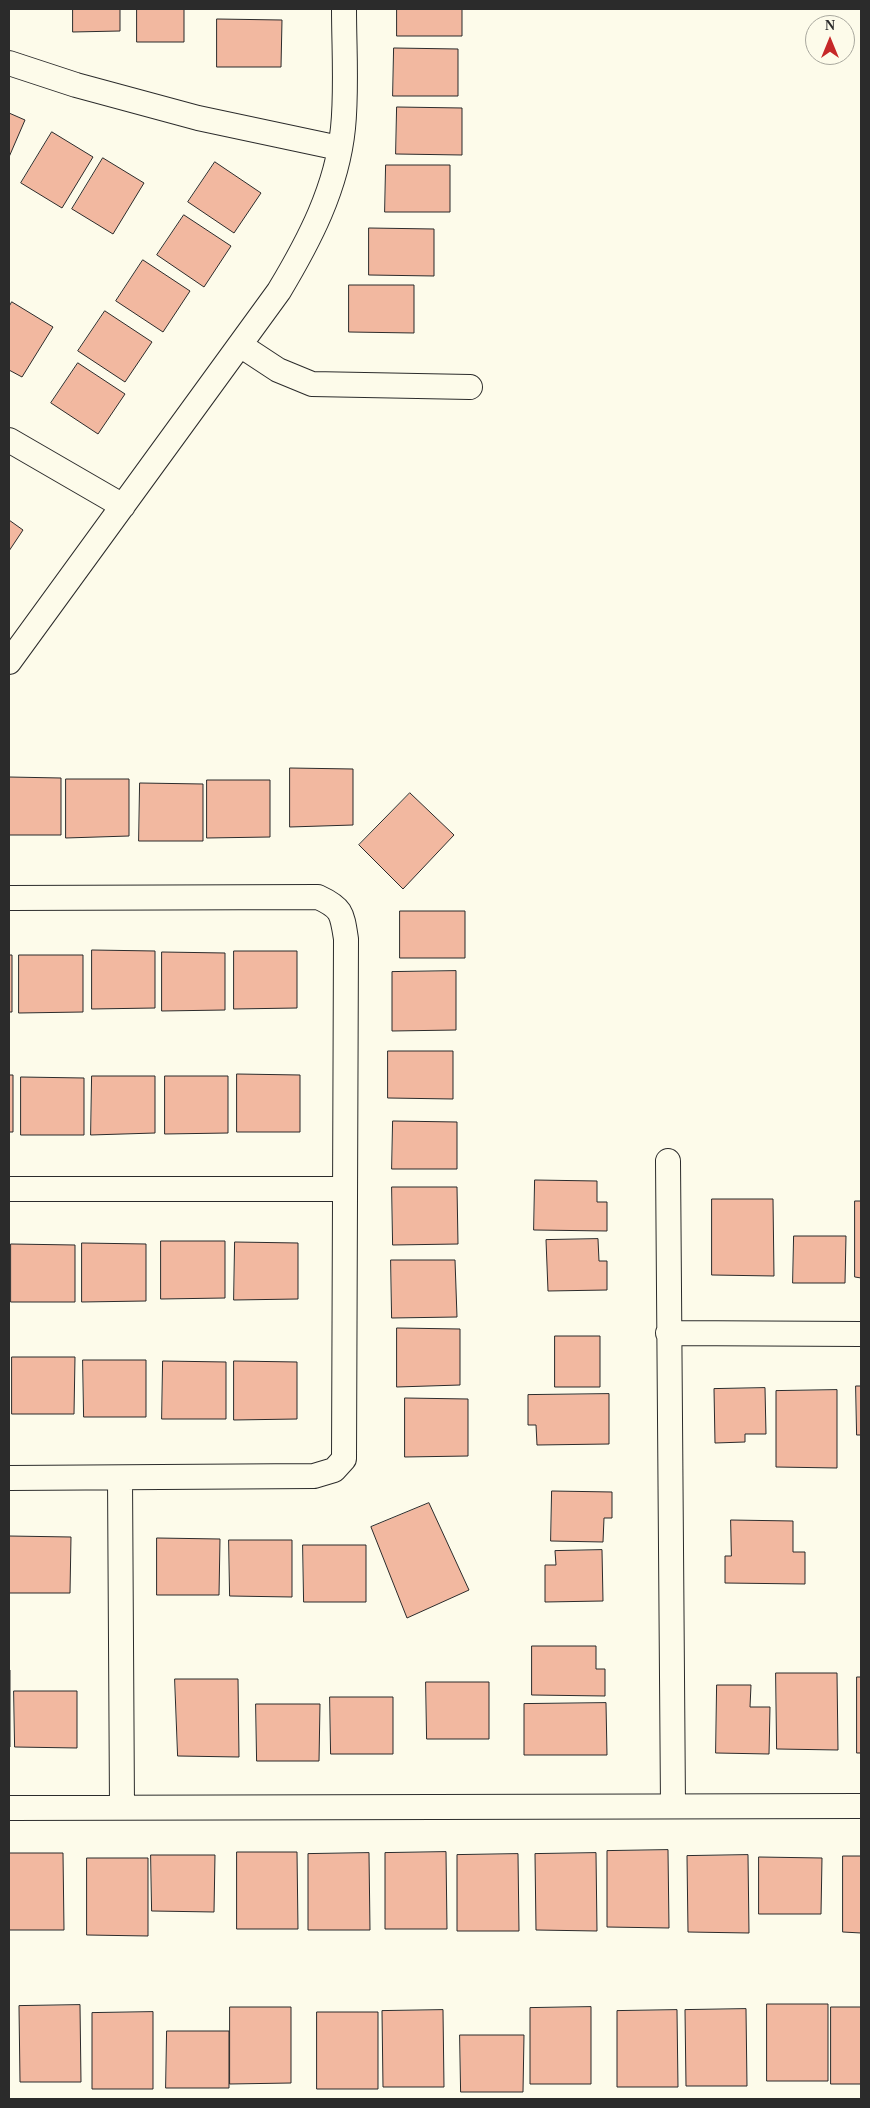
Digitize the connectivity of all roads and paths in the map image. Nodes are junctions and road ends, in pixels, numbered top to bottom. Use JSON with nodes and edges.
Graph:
{"nodes":[{"id":1,"x":344,"y":9,"type":"edge"},
{"id":2,"x":9,"y":63,"type":"edge"},
{"id":3,"x":339,"y":148,"type":"junction"},
{"id":4,"x":240,"y":345,"type":"junction"},
{"id":5,"x":470,"y":387,"type":"dead end"},
{"id":6,"x":9,"y":440,"type":"edge"},
{"id":7,"x":123,"y":506,"type":"junction"},
{"id":8,"x":9,"y":662,"type":"edge"},
{"id":9,"x":9,"y":898,"type":"edge"},
{"id":10,"x":668,"y":1161,"type":"dead end"},
{"id":11,"x":9,"y":1189,"type":"edge"},
{"id":12,"x":345,"y":1189,"type":"junction"},
{"id":13,"x":668,"y":1333,"type":"junction"},
{"id":14,"x":861,"y":1334,"type":"edge"},
{"id":15,"x":9,"y":1478,"type":"edge"},
{"id":16,"x":120,"y":1478,"type":"junction"},
{"id":17,"x":672,"y":1806,"type":"junction"},
{"id":18,"x":861,"y":1806,"type":"edge"},
{"id":19,"x":122,"y":1807,"type":"junction"},
{"id":20,"x":9,"y":1808,"type":"edge"}],
"edges":[{"from":1,"to":3,"type":"street"},
{"from":2,"to":3,"type":"street"},
{"from":3,"to":4,"type":"street"},
{"from":4,"to":5,"type":"street"},
{"from":4,"to":7,"type":"street"},
{"from":6,"to":7,"type":"street"},
{"from":7,"to":8,"type":"street"},
{"from":9,"to":12,"type":"street"},
{"from":10,"to":13,"type":"street"},
{"from":11,"to":12,"type":"street"},
{"from":12,"to":16,"type":"street"},
{"from":13,"to":14,"type":"street"},
{"from":13,"to":17,"type":"street"},
{"from":15,"to":16,"type":"street"},
{"from":16,"to":19,"type":"street"},
{"from":17,"to":18,"type":"street"},
{"from":17,"to":19,"type":"street"},
{"from":19,"to":20,"type":"street"}]}
